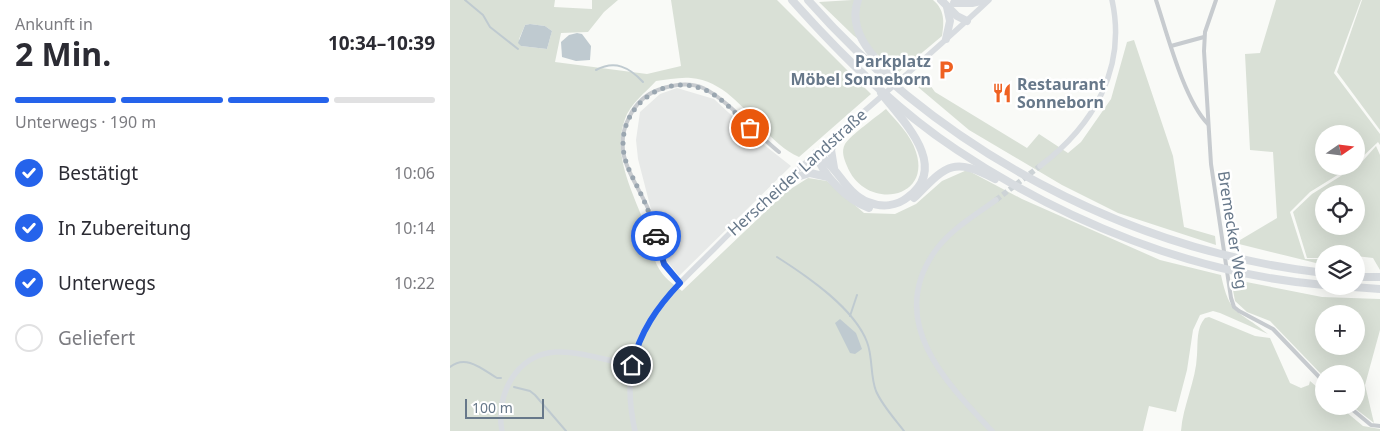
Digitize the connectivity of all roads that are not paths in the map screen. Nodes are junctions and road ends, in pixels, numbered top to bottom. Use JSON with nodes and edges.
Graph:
{"nodes":[{"id":1,"x":792,"y":0,"type":"edge"},
{"id":2,"x":808,"y":0,"type":"edge"},
{"id":3,"x":858,"y":0,"type":"edge"},
{"id":4,"x":941,"y":0,"type":"edge"},
{"id":5,"x":987,"y":0,"type":"edge"},
{"id":6,"x":1112,"y":0,"type":"edge"},
{"id":7,"x":1156,"y":0,"type":"edge"},
{"id":8,"x":1216,"y":0,"type":"edge"},
{"id":9,"x":950,"y":4,"type":"edge"},
{"id":10,"x":966,"y":21,"type":"junction"},
{"id":11,"x":1204,"y":37,"type":"junction"},
{"id":12,"x":946,"y":39,"type":"junction"},
{"id":13,"x":1171,"y":46,"type":"junction"},
{"id":14,"x":890,"y":79,"type":"junction"},
{"id":15,"x":888,"y":98,"type":"junction"},
{"id":16,"x":1208,"y":124,"type":"junction"},
{"id":17,"x":835,"y":137,"type":"junction"},
{"id":18,"x":778,"y":152,"type":"dead end"},
{"id":19,"x":816,"y":153,"type":"junction"},
{"id":20,"x":1040,"y":166,"type":"tunnel mouth"},
{"id":21,"x":834,"y":170,"type":"junction"},
{"id":22,"x":829,"y":178,"type":"junction"},
{"id":23,"x":787,"y":180,"type":"junction"},
{"id":24,"x":1020,"y":189,"type":"junction"},
{"id":25,"x":996,"y":200,"type":"tunnel mouth"},
{"id":26,"x":1315,"y":272,"type":"edge"},
{"id":27,"x":1365,"y":277,"type":"edge"},
{"id":28,"x":1380,"y":278,"type":"edge"},
{"id":29,"x":680,"y":283,"type":"junction"},
{"id":30,"x":1315,"y":284,"type":"edge"},
{"id":31,"x":1365,"y":288,"type":"edge"},
{"id":32,"x":1380,"y":289,"type":"edge"},
{"id":33,"x":632,"y":365,"type":"junction"},
{"id":34,"x":1315,"y":373,"type":"edge"},
{"id":35,"x":1359,"y":415,"type":"edge"},
{"id":36,"x":1380,"y":426,"type":"edge"},
{"id":37,"x":502,"y":431,"type":"edge"},
{"id":38,"x":635,"y":431,"type":"edge"},
{"id":39,"x":992,"y":431,"type":"edge"}],
"edges":[{"from":1,"to":15,"type":"highway"},
{"from":2,"to":14,"type":"highway"},
{"from":3,"to":14,"type":"highway"},
{"from":4,"to":9,"type":"highway"},
{"from":5,"to":9,"type":"highway"},
{"from":5,"to":10,"type":"main road","name":"Herscheider Landstraße"},
{"from":6,"to":20,"type":"main road"},
{"from":7,"to":13,"type":"street","name":"Bremecker Weg"},
{"from":8,"to":11,"type":"street"},
{"from":9,"to":10,"type":"highway"},
{"from":9,"to":12,"type":"highway"},
{"from":10,"to":12,"type":"main road","name":"Herscheider Landstraße"},
{"from":11,"to":13,"type":"street"},
{"from":11,"to":16,"type":"street"},
{"from":12,"to":17,"type":"main road","name":"Herscheider Landstraße"},
{"from":13,"to":16,"type":"street","name":"Bremecker Weg"},
{"from":14,"to":26,"type":"highway"},
{"from":15,"to":21,"type":"highway"},
{"from":15,"to":24,"type":"highway"},
{"from":16,"to":34,"type":"street","name":"Bremecker Weg"},
{"from":17,"to":19,"type":"main road","name":"Herscheider Landstraße"},
{"from":17,"to":21,"type":"highway"},
{"from":18,"to":29,"type":"street"},
{"from":19,"to":21,"type":"highway"},
{"from":19,"to":22,"type":"highway"},
{"from":19,"to":23,"type":"main road","name":"Herscheider Landstraße"},
{"from":22,"to":23,"type":"highway"},
{"from":22,"to":24,"type":"highway"},
{"from":23,"to":29,"type":"main road","name":"Herscheider Landstraße"},
{"from":24,"to":30,"type":"highway"},
{"from":25,"to":39,"type":"main road"},
{"from":27,"to":28,"type":"highway"},
{"from":29,"to":33,"type":"main road","name":"Herscheider Landstraße"},
{"from":31,"to":32,"type":"highway"},
{"from":33,"to":37,"type":"main road"},
{"from":33,"to":38,"type":"main road","name":"Herscheider Landstraße"},
{"from":35,"to":36,"type":"street"}]}
